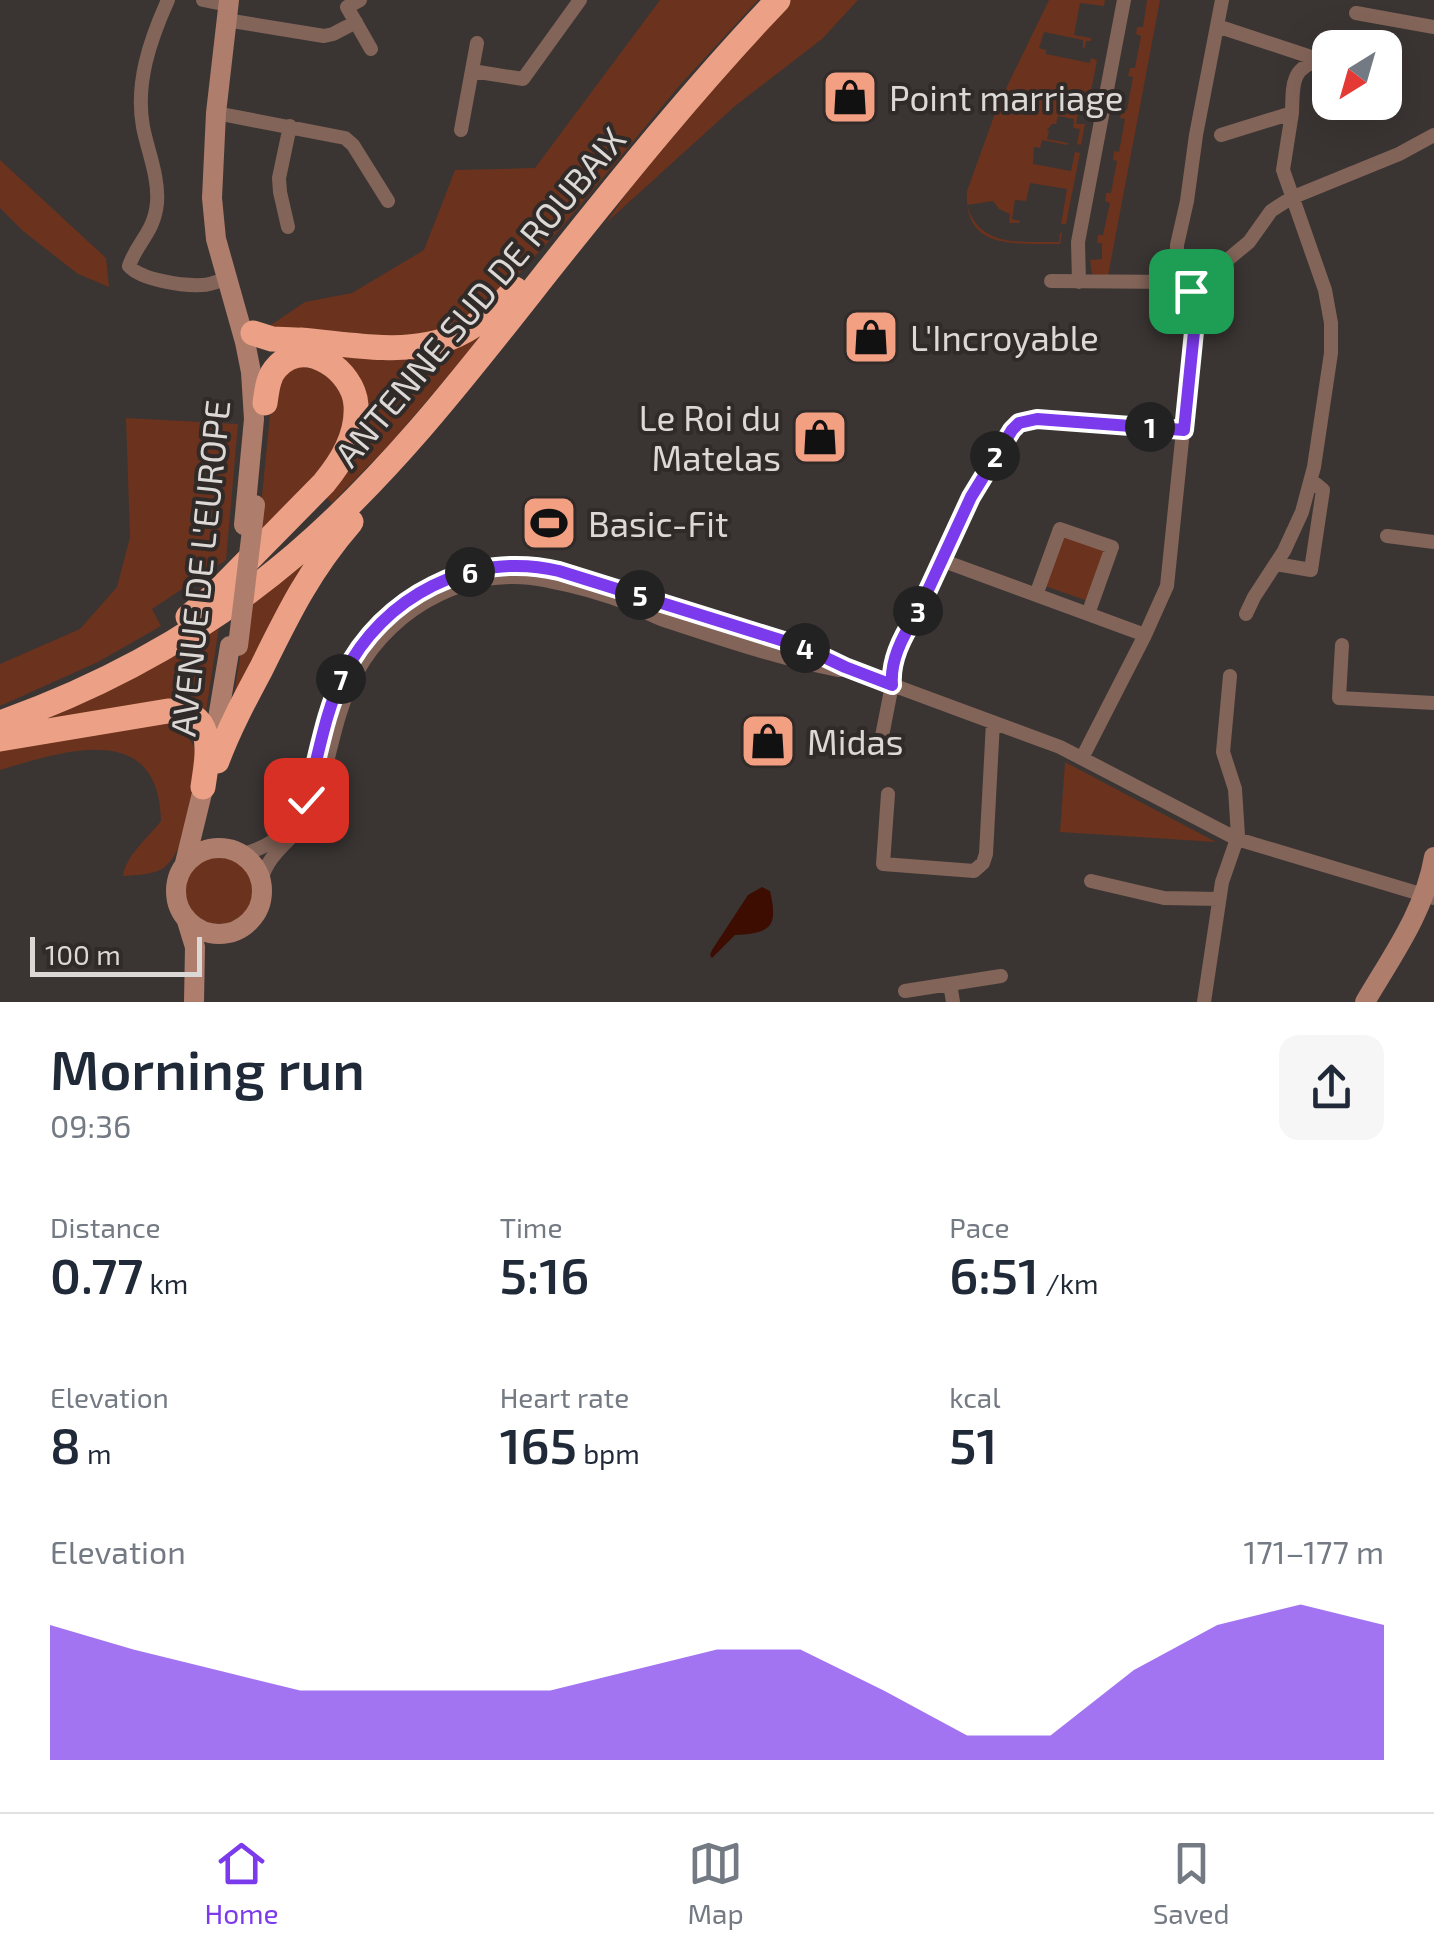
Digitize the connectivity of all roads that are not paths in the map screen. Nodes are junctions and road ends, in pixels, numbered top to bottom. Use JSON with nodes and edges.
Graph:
{"nodes":[{"id":1,"x":168,"y":0,"type":"edge"},
{"id":2,"x":203,"y":0,"type":"edge"},
{"id":3,"x":360,"y":0,"type":"edge"},
{"id":4,"x":580,"y":0,"type":"edge"},
{"id":5,"x":767,"y":0,"type":"edge"},
{"id":6,"x":778,"y":0,"type":"edge"},
{"id":7,"x":1124,"y":0,"type":"edge"},
{"id":8,"x":1222,"y":0,"type":"edge"},
{"id":9,"x":228,"y":8,"type":"edge"},
{"id":10,"x":1356,"y":13,"type":"dead end"},
{"id":11,"x":356,"y":22,"type":"junction"},
{"id":12,"x":1217,"y":26,"type":"junction"},
{"id":13,"x":1434,"y":27,"type":"edge"},
{"id":14,"x":477,"y":43,"type":"dead end"},
{"id":15,"x":370,"y":50,"type":"dead end"},
{"id":16,"x":1312,"y":58,"type":"edge"},
{"id":17,"x":1312,"y":64,"type":"edge"},
{"id":18,"x":472,"y":71,"type":"junction"},
{"id":19,"x":216,"y":112,"type":"junction"},
{"id":20,"x":1292,"y":113,"type":"junction"},
{"id":21,"x":290,"y":126,"type":"junction"},
{"id":22,"x":461,"y":130,"type":"dead end"},
{"id":23,"x":1221,"y":135,"type":"dead end"},
{"id":24,"x":1434,"y":135,"type":"edge"},
{"id":25,"x":1291,"y":198,"type":"junction"},
{"id":26,"x":388,"y":201,"type":"dead end"},
{"id":27,"x":576,"y":223,"type":"junction"},
{"id":28,"x":288,"y":227,"type":"dead end"},
{"id":29,"x":1183,"y":277,"type":"junction"},
{"id":30,"x":227,"y":278,"type":"junction"},
{"id":31,"x":1051,"y":281,"type":"dead end"},
{"id":32,"x":1079,"y":282,"type":"junction"},
{"id":33,"x":253,"y":333,"type":"junction"},
{"id":34,"x":296,"y":340,"type":"junction"},
{"id":35,"x":494,"y":340,"type":"junction"},
{"id":36,"x":261,"y":362,"type":"junction"},
{"id":37,"x":259,"y":406,"type":"junction"},
{"id":38,"x":1184,"y":430,"type":"junction"},
{"id":39,"x":1311,"y":480,"type":"junction"},
{"id":40,"x":1387,"y":536,"type":"dead end"},
{"id":41,"x":1434,"y":542,"type":"edge"},
{"id":42,"x":941,"y":560,"type":"junction"},
{"id":43,"x":1276,"y":564,"type":"junction"},
{"id":44,"x":1036,"y":595,"type":"junction"},
{"id":45,"x":1088,"y":614,"type":"junction"},
{"id":46,"x":1246,"y":614,"type":"dead end"},
{"id":47,"x":1145,"y":635,"type":"junction"},
{"id":48,"x":1342,"y":645,"type":"dead end"},
{"id":49,"x":234,"y":646,"type":"junction"},
{"id":50,"x":122,"y":662,"type":"junction"},
{"id":51,"x":1230,"y":676,"type":"dead end"},
{"id":52,"x":874,"y":678,"type":"junction"},
{"id":53,"x":892,"y":685,"type":"junction"},
{"id":54,"x":1434,"y":702,"type":"edge"},
{"id":55,"x":0,"y":715,"type":"edge"},
{"id":56,"x":993,"y":722,"type":"junction"},
{"id":57,"x":0,"y":723,"type":"edge"},
{"id":58,"x":882,"y":736,"type":"dead end"},
{"id":59,"x":0,"y":739,"type":"edge"},
{"id":60,"x":1082,"y":758,"type":"junction"},
{"id":61,"x":217,"y":761,"type":"junction"},
{"id":62,"x":203,"y":787,"type":"junction"},
{"id":63,"x":888,"y":794,"type":"dead end"},
{"id":64,"x":1237,"y":839,"type":"junction"},
{"id":65,"x":239,"y":853,"type":"junction"},
{"id":66,"x":1434,"y":857,"type":"edge"},
{"id":67,"x":184,"y":865,"type":"junction"},
{"id":68,"x":1091,"y":881,"type":"dead end"},
{"id":69,"x":261,"y":882,"type":"junction"},
{"id":70,"x":1430,"y":896,"type":"edge"},
{"id":71,"x":1219,"y":899,"type":"junction"},
{"id":72,"x":186,"y":919,"type":"junction"},
{"id":73,"x":232,"y":932,"type":"junction"},
{"id":74,"x":1001,"y":976,"type":"dead end"},
{"id":75,"x":950,"y":984,"type":"junction"},
{"id":76,"x":905,"y":991,"type":"dead end"},
{"id":77,"x":194,"y":1002,"type":"edge"},
{"id":78,"x":206,"y":1002,"type":"edge"},
{"id":79,"x":953,"y":1002,"type":"edge"},
{"id":80,"x":1204,"y":1002,"type":"edge"},
{"id":81,"x":1365,"y":1002,"type":"edge"}],
"edges":[{"from":1,"to":30,"type":"street"},
{"from":2,"to":9,"type":"street"},
{"from":3,"to":11,"type":"street"},
{"from":4,"to":18,"type":"street"},
{"from":5,"to":27,"type":"highway","name":"ANTENNE SUD DE ROUBAIX"},
{"from":6,"to":35,"type":"highway","name":"ANTENNE SUD DE ROUBAIX"},
{"from":7,"to":32,"type":"street"},
{"from":8,"to":12,"type":"street"},
{"from":9,"to":11,"type":"street"},
{"from":9,"to":19,"type":"street","name":"AVENUE DE L'EUROPE"},
{"from":10,"to":13,"type":"street"},
{"from":11,"to":15,"type":"street"},
{"from":12,"to":16,"type":"street"},
{"from":12,"to":29,"type":"street"},
{"from":14,"to":18,"type":"street"},
{"from":17,"to":20,"type":"street"},
{"from":18,"to":22,"type":"street"},
{"from":19,"to":21,"type":"street"},
{"from":19,"to":30,"type":"street","name":"AVENUE DE L'EUROPE"},
{"from":20,"to":23,"type":"street"},
{"from":20,"to":25,"type":"street"},
{"from":21,"to":26,"type":"street"},
{"from":21,"to":28,"type":"street"},
{"from":24,"to":25,"type":"street"},
{"from":25,"to":29,"type":"street"},
{"from":25,"to":39,"type":"street"},
{"from":27,"to":34,"type":"highway"},
{"from":27,"to":50,"type":"highway","name":"ANTENNE SUD DE ROUBAIX"},
{"from":29,"to":32,"type":"street"},
{"from":29,"to":38,"type":"street"},
{"from":30,"to":33,"type":"street","name":"AVENUE DE L'EUROPE"},
{"from":30,"to":37,"type":"street","name":"AVENUE DE L'EUROPE"},
{"from":31,"to":32,"type":"street"},
{"from":33,"to":34,"type":"highway"},
{"from":33,"to":36,"type":"street","name":"AVENUE DE L'EUROPE"},
{"from":34,"to":36,"type":"highway"},
{"from":35,"to":57,"type":"highway","name":"ANTENNE SUD DE ROUBAIX"},
{"from":35,"to":61,"type":"highway"},
{"from":36,"to":37,"type":"highway"},
{"from":37,"to":49,"type":"street","name":"AVENUE DE L'EUROPE"},
{"from":37,"to":49,"type":"street","name":"AVENUE DE L'EUROPE","bridge":true},
{"from":37,"to":50,"type":"highway"},
{"from":38,"to":42,"type":"street"},
{"from":38,"to":47,"type":"street"},
{"from":39,"to":43,"type":"street"},
{"from":39,"to":43,"type":"street"},
{"from":40,"to":41,"type":"street"},
{"from":42,"to":44,"type":"street"},
{"from":42,"to":53,"type":"street"},
{"from":43,"to":46,"type":"street"},
{"from":44,"to":45,"type":"street"},
{"from":44,"to":45,"type":"street"},
{"from":45,"to":47,"type":"street"},
{"from":47,"to":60,"type":"street"},
{"from":48,"to":54,"type":"street"},
{"from":49,"to":61,"type":"street","name":"AVENUE DE L'EUROPE"},
{"from":49,"to":62,"type":"street","name":"AVENUE DE L'EUROPE"},
{"from":50,"to":55,"type":"highway","name":"ANTENNE SUD DE ROUBAIX"},
{"from":51,"to":64,"type":"street"},
{"from":52,"to":53,"type":"street"},
{"from":52,"to":65,"type":"street"},
{"from":52,"to":69,"type":"street"},
{"from":53,"to":56,"type":"street"},
{"from":53,"to":58,"type":"street"},
{"from":56,"to":60,"type":"street"},
{"from":56,"to":63,"type":"street"},
{"from":59,"to":62,"type":"highway"},
{"from":60,"to":64,"type":"street"},
{"from":61,"to":65,"type":"street","name":"AVENUE DE L'EUROPE"},
{"from":62,"to":67,"type":"street","name":"AVENUE DE L'EUROPE"},
{"from":64,"to":70,"type":"street"},
{"from":64,"to":71,"type":"street"},
{"from":65,"to":67,"type":"street"},
{"from":65,"to":69,"type":"street"},
{"from":66,"to":70,"type":"street"},
{"from":67,"to":72,"type":"street"},
{"from":68,"to":71,"type":"street"},
{"from":69,"to":73,"type":"street"},
{"from":70,"to":81,"type":"street"},
{"from":71,"to":80,"type":"street"},
{"from":72,"to":73,"type":"street"},
{"from":72,"to":77,"type":"street"},
{"from":73,"to":78,"type":"street"},
{"from":74,"to":75,"type":"street"},
{"from":75,"to":76,"type":"street"},
{"from":75,"to":79,"type":"street"}]}
